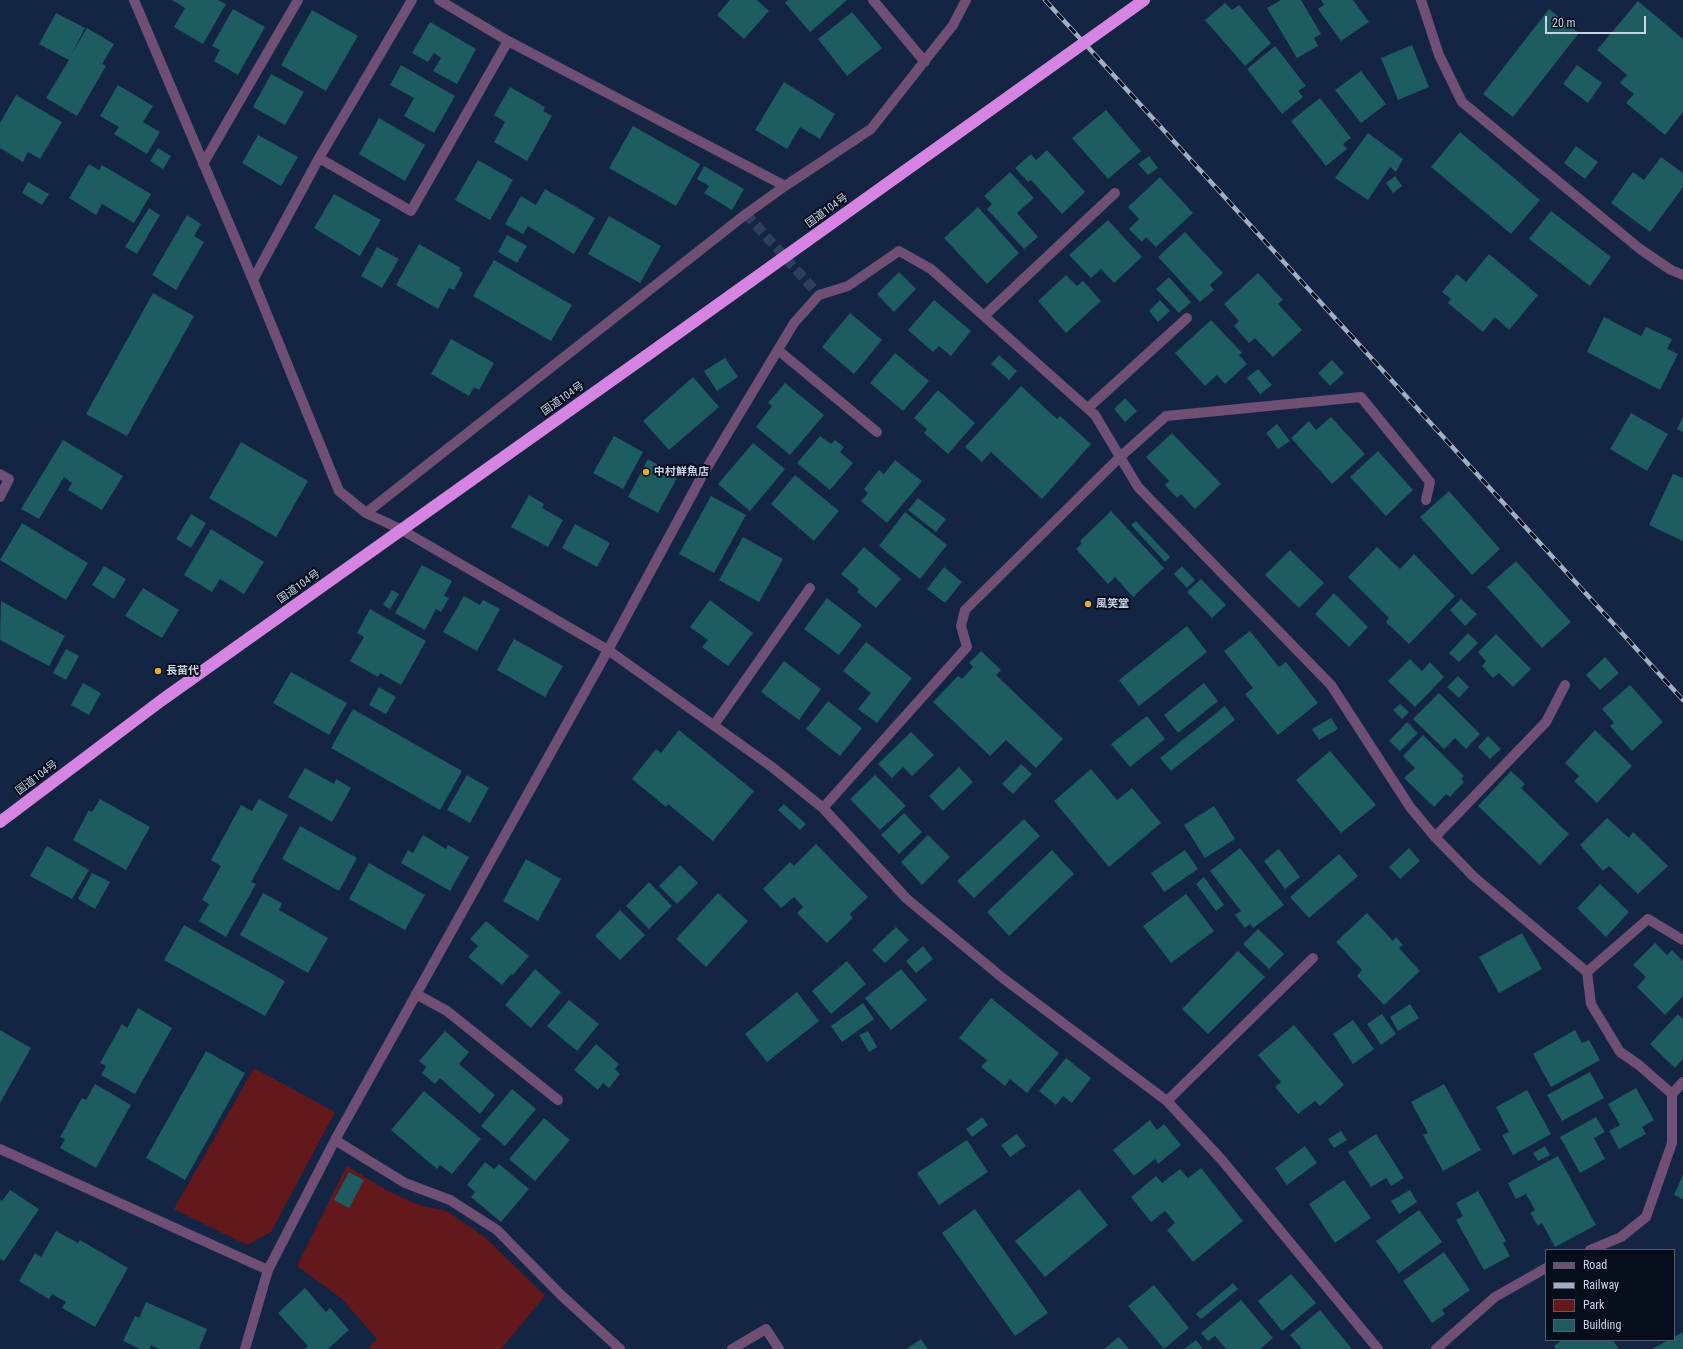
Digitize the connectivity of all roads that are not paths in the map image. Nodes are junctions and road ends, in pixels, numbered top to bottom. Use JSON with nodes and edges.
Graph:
{"nodes":[{"id":1,"x":134,"y":0,"type":"edge"},
{"id":2,"x":298,"y":0,"type":"edge"},
{"id":3,"x":412,"y":0,"type":"edge"},
{"id":4,"x":439,"y":0,"type":"edge"},
{"id":5,"x":873,"y":0,"type":"edge"},
{"id":6,"x":966,"y":0,"type":"edge"},
{"id":7,"x":1144,"y":0,"type":"edge"},
{"id":8,"x":1420,"y":0,"type":"edge"},
{"id":9,"x":508,"y":41,"type":"junction"},
{"id":10,"x":926,"y":62,"type":"junction"},
{"id":11,"x":319,"y":158,"type":"junction"},
{"id":12,"x":203,"y":164,"type":"junction"},
{"id":13,"x":785,"y":186,"type":"junction"},
{"id":14,"x":1115,"y":193,"type":"dead end"},
{"id":15,"x":1683,"y":275,"type":"edge"},
{"id":16,"x":253,"y":280,"type":"junction"},
{"id":17,"x":984,"y":316,"type":"junction"},
{"id":18,"x":1187,"y":318,"type":"dead end"},
{"id":19,"x":778,"y":350,"type":"junction"},
{"id":20,"x":1088,"y":408,"type":"junction"},
{"id":21,"x":877,"y":432,"type":"dead end"},
{"id":22,"x":1120,"y":457,"type":"junction"},
{"id":23,"x":0,"y":474,"type":"edge"},
{"id":24,"x":0,"y":497,"type":"edge"},
{"id":25,"x":1426,"y":500,"type":"dead end"},
{"id":26,"x":366,"y":513,"type":"junction"},
{"id":27,"x":402,"y":530,"type":"junction"},
{"id":28,"x":810,"y":588,"type":"dead end"},
{"id":29,"x":608,"y":650,"type":"junction"},
{"id":30,"x":1565,"y":685,"type":"dead end"},
{"id":31,"x":714,"y":725,"type":"junction"},
{"id":32,"x":823,"y":808,"type":"junction"},
{"id":33,"x":0,"y":822,"type":"edge"},
{"id":34,"x":1435,"y":837,"type":"junction"},
{"id":35,"x":1683,"y":940,"type":"edge"},
{"id":36,"x":1313,"y":958,"type":"dead end"},
{"id":37,"x":1587,"y":972,"type":"junction"},
{"id":38,"x":416,"y":994,"type":"junction"},
{"id":39,"x":1683,"y":1082,"type":"edge"},
{"id":40,"x":1672,"y":1094,"type":"junction"},
{"id":41,"x":558,"y":1100,"type":"dead end"},
{"id":42,"x":1167,"y":1101,"type":"junction"},
{"id":43,"x":335,"y":1140,"type":"junction"},
{"id":44,"x":0,"y":1149,"type":"edge"},
{"id":45,"x":1593,"y":1249,"type":"edge"},
{"id":46,"x":1545,"y":1269,"type":"edge"},
{"id":47,"x":268,"y":1270,"type":"junction"},
{"id":48,"x":245,"y":1349,"type":"edge"},
{"id":49,"x":620,"y":1349,"type":"edge"},
{"id":50,"x":732,"y":1349,"type":"edge"},
{"id":51,"x":779,"y":1349,"type":"edge"},
{"id":52,"x":1378,"y":1349,"type":"edge"},
{"id":53,"x":1436,"y":1349,"type":"edge"}],
"edges":[{"from":1,"to":12,"type":"street"},
{"from":2,"to":12,"type":"street"},
{"from":3,"to":11,"type":"street"},
{"from":4,"to":9,"type":"street"},
{"from":5,"to":10,"type":"street"},
{"from":6,"to":10,"type":"street"},
{"from":7,"to":27,"type":"highway","name":"国道104号","bridge":true},
{"from":8,"to":15,"type":"street"},
{"from":9,"to":11,"type":"street"},
{"from":9,"to":13,"type":"street"},
{"from":10,"to":13,"type":"street"},
{"from":11,"to":16,"type":"street"},
{"from":12,"to":16,"type":"street"},
{"from":13,"to":26,"type":"street"},
{"from":14,"to":17,"type":"street"},
{"from":16,"to":26,"type":"street"},
{"from":17,"to":19,"type":"street"},
{"from":17,"to":20,"type":"street"},
{"from":18,"to":20,"type":"street"},
{"from":19,"to":21,"type":"street"},
{"from":19,"to":29,"type":"street"},
{"from":20,"to":22,"type":"street"},
{"from":22,"to":25,"type":"street"},
{"from":22,"to":32,"type":"street"},
{"from":22,"to":34,"type":"street"},
{"from":23,"to":24,"type":"street"},
{"from":26,"to":27,"type":"street"},
{"from":27,"to":29,"type":"street"},
{"from":27,"to":33,"type":"highway","name":"国道104号"},
{"from":28,"to":31,"type":"street"},
{"from":29,"to":31,"type":"street"},
{"from":29,"to":38,"type":"street"},
{"from":30,"to":34,"type":"street"},
{"from":31,"to":32,"type":"street"},
{"from":32,"to":42,"type":"street"},
{"from":34,"to":37,"type":"street"},
{"from":35,"to":37,"type":"street"},
{"from":36,"to":42,"type":"street"},
{"from":37,"to":40,"type":"street"},
{"from":38,"to":41,"type":"street"},
{"from":38,"to":43,"type":"street"},
{"from":39,"to":40,"type":"street"},
{"from":40,"to":45,"type":"street"},
{"from":42,"to":52,"type":"street"},
{"from":43,"to":47,"type":"street"},
{"from":43,"to":49,"type":"street"},
{"from":44,"to":47,"type":"street"},
{"from":46,"to":53,"type":"street"},
{"from":47,"to":48,"type":"street"},
{"from":50,"to":51,"type":"street"}]}
